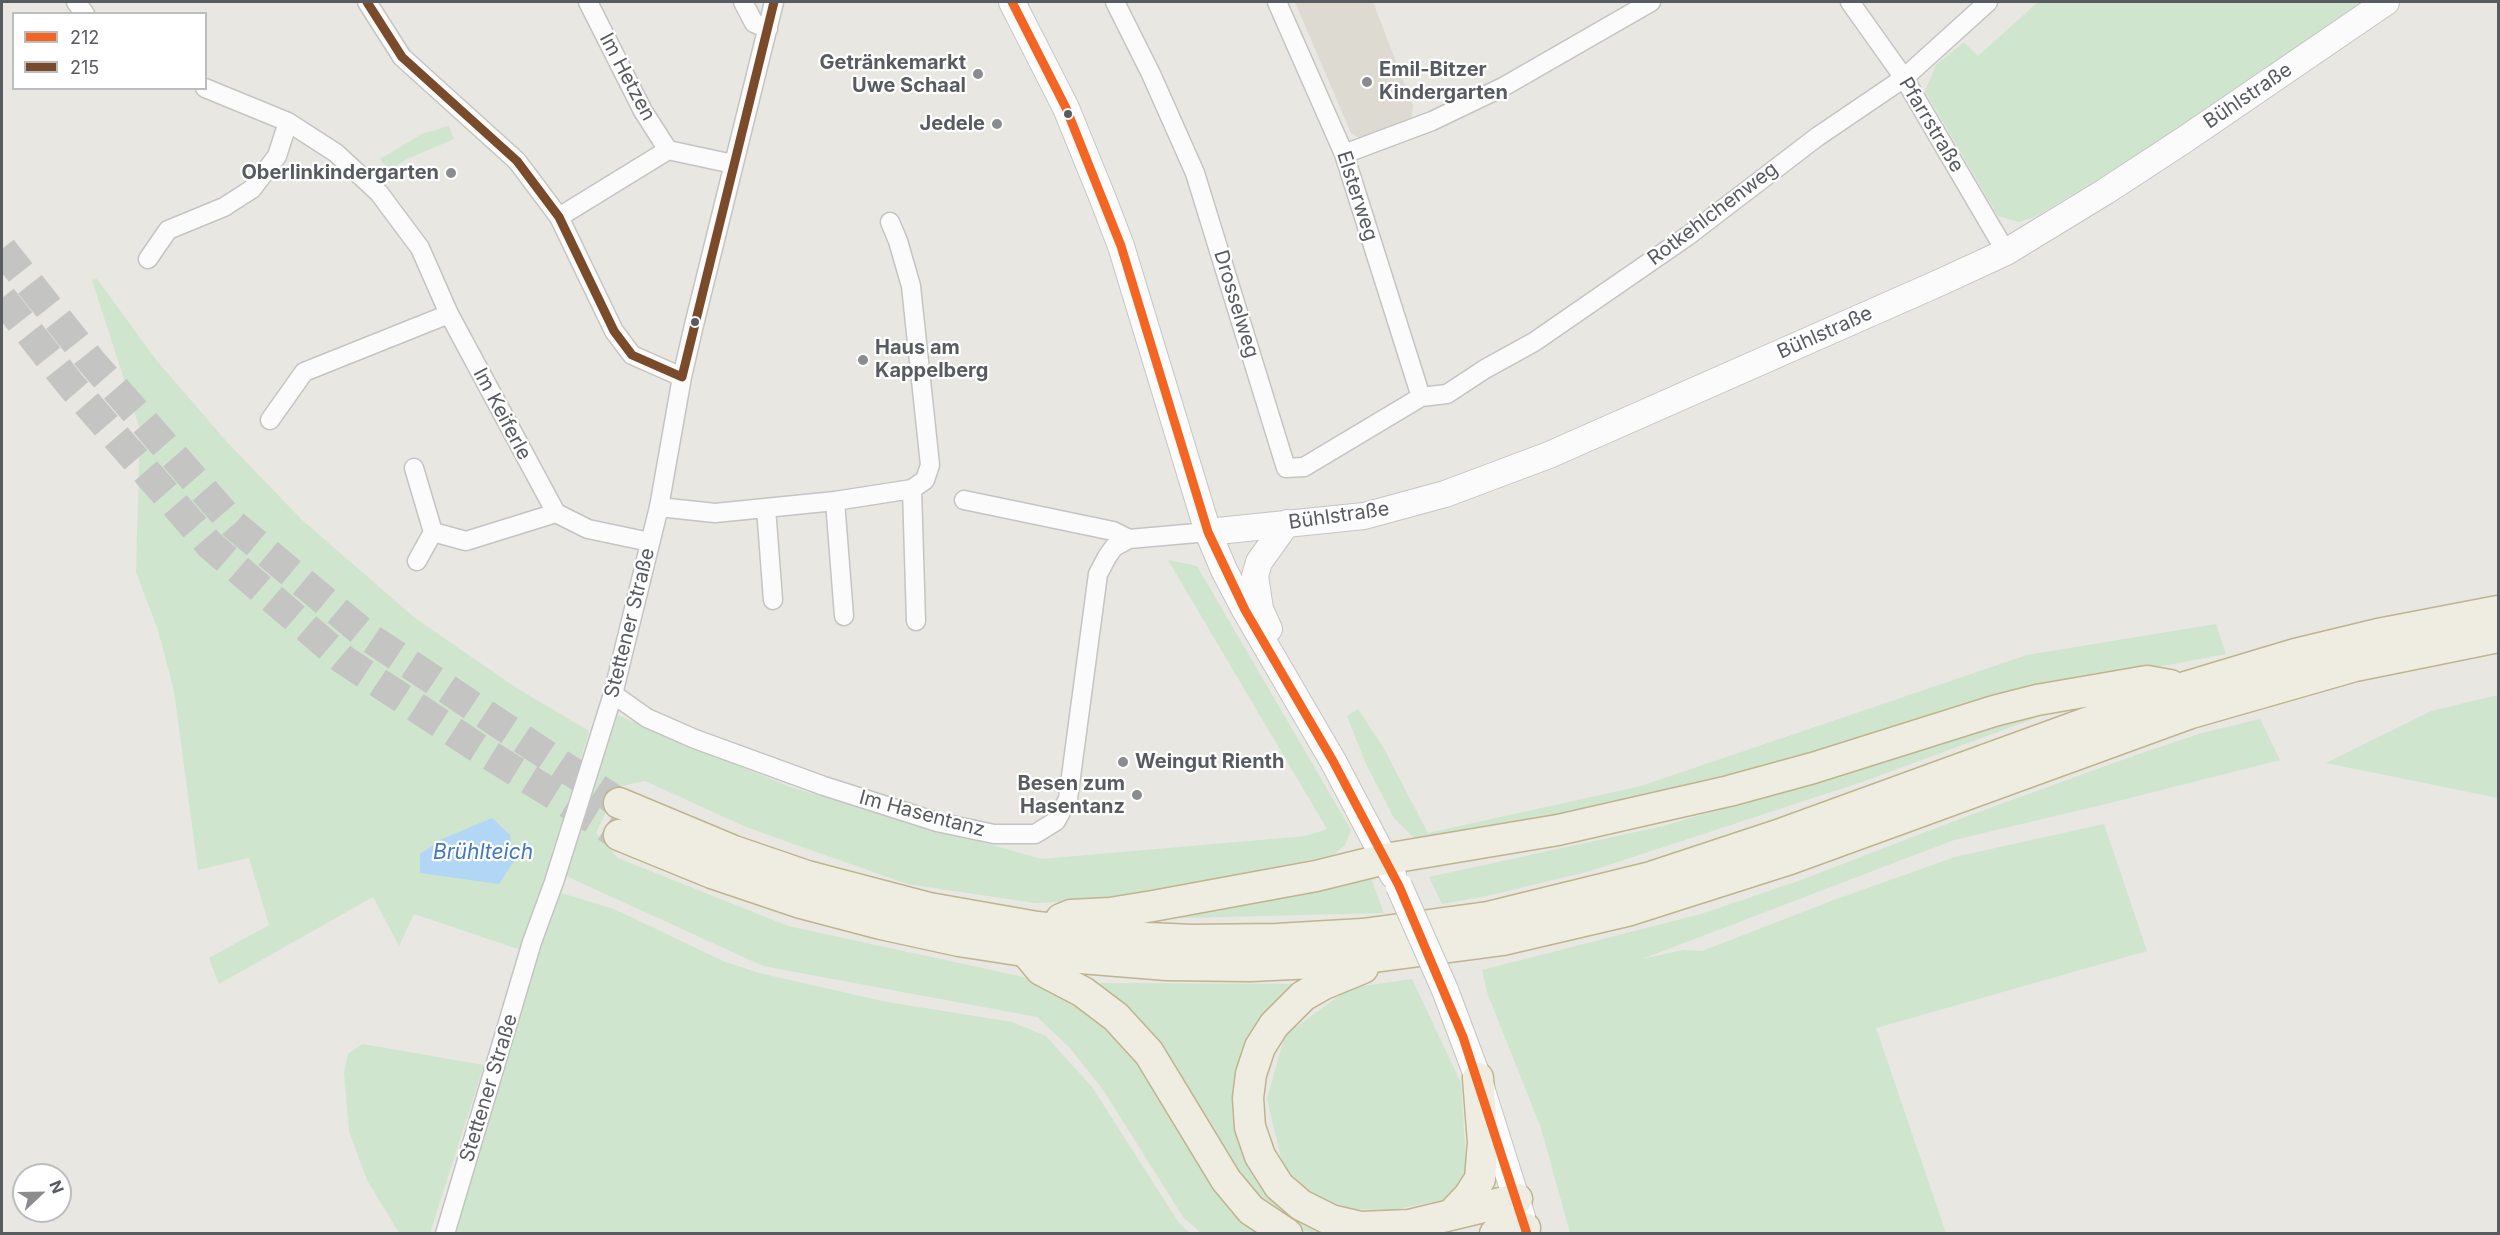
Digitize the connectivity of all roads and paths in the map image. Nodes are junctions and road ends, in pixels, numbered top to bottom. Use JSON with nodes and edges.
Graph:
{"nodes":[{"id":1,"x":367,"y":2,"type":"edge"},
{"id":2,"x":588,"y":2,"type":"edge"},
{"id":3,"x":742,"y":2,"type":"edge"},
{"id":4,"x":774,"y":2,"type":"edge"},
{"id":5,"x":1012,"y":2,"type":"edge"},
{"id":6,"x":1115,"y":2,"type":"edge"},
{"id":7,"x":1277,"y":2,"type":"edge"},
{"id":8,"x":1651,"y":2,"type":"edge"},
{"id":9,"x":1850,"y":2,"type":"edge"},
{"id":10,"x":1988,"y":2,"type":"edge"},
{"id":11,"x":2386,"y":2,"type":"edge"},
{"id":12,"x":768,"y":29,"type":"junction"},
{"id":13,"x":1904,"y":78,"type":"junction"},
{"id":14,"x":207,"y":89,"type":"edge"},
{"id":15,"x":288,"y":122,"type":"junction"},
{"id":16,"x":668,"y":150,"type":"junction"},
{"id":17,"x":1344,"y":154,"type":"junction"},
{"id":18,"x":733,"y":164,"type":"junction"},
{"id":19,"x":560,"y":217,"type":"junction"},
{"id":20,"x":890,"y":222,"type":"dead end"},
{"id":21,"x":2006,"y":252,"type":"junction"},
{"id":22,"x":148,"y":259,"type":"dead end"},
{"id":23,"x":449,"y":314,"type":"junction"},
{"id":24,"x":682,"y":377,"type":"junction"},
{"id":25,"x":1421,"y":397,"type":"junction"},
{"id":26,"x":270,"y":420,"type":"dead end"},
{"id":27,"x":414,"y":468,"type":"dead end"},
{"id":28,"x":912,"y":489,"type":"junction"},
{"id":29,"x":964,"y":500,"type":"dead end"},
{"id":30,"x":835,"y":501,"type":"junction"},
{"id":31,"x":659,"y":507,"type":"junction"},
{"id":32,"x":766,"y":508,"type":"junction"},
{"id":33,"x":556,"y":513,"type":"junction"},
{"id":34,"x":1287,"y":523,"type":"junction"},
{"id":35,"x":433,"y":532,"type":"junction"},
{"id":36,"x":1208,"y":532,"type":"junction"},
{"id":37,"x":1129,"y":539,"type":"junction"},
{"id":38,"x":650,"y":542,"type":"junction"},
{"id":39,"x":417,"y":561,"type":"dead end"},
{"id":40,"x":773,"y":600,"type":"dead end"},
{"id":41,"x":2499,"y":611,"type":"edge"},
{"id":42,"x":844,"y":616,"type":"dead end"},
{"id":43,"x":916,"y":621,"type":"dead end"},
{"id":44,"x":2499,"y":638,"type":"edge"},
{"id":45,"x":2185,"y":687,"type":"junction"},
{"id":46,"x":613,"y":694,"type":"junction"},
{"id":47,"x":1307,"y":717,"type":"junction"},
{"id":48,"x":619,"y":803,"type":"tunnel mouth"},
{"id":49,"x":619,"y":835,"type":"tunnel mouth"},
{"id":50,"x":1385,"y":859,"type":"junction"},
{"id":51,"x":1031,"y":940,"type":"junction"},
{"id":52,"x":1383,"y":957,"type":"junction"},
{"id":53,"x":1478,"y":1078,"type":"junction"},
{"id":54,"x":1517,"y":1199,"type":"junction"},
{"id":55,"x":1451,"y":1215,"type":"junction"},
{"id":56,"x":1526,"y":1231,"type":"edge"},
{"id":57,"x":445,"y":1233,"type":"edge"},
{"id":58,"x":1287,"y":1233,"type":"edge"},
{"id":59,"x":1496,"y":1233,"type":"edge"}],
"edges":[{"from":1,"to":19,"type":"street"},
{"from":2,"to":16,"type":"street","name":"Im Hetzen"},
{"from":3,"to":12,"type":"street"},
{"from":4,"to":12,"type":"street","name":"Stettener Straße"},
{"from":5,"to":36,"type":"main road"},
{"from":6,"to":25,"type":"street","name":"Drosselweg"},
{"from":7,"to":17,"type":"street","name":"Elsterweg"},
{"from":8,"to":17,"type":"street"},
{"from":9,"to":13,"type":"street","name":"Pfarrstraße"},
{"from":10,"to":13,"type":"street","name":"Rotkehlchenweg"},
{"from":11,"to":21,"type":"main road","name":"Bühlstraße"},
{"from":12,"to":18,"type":"street","name":"Stettener Straße"},
{"from":13,"to":21,"type":"street","name":"Pfarrstraße"},
{"from":13,"to":25,"type":"street","name":"Rotkehlchenweg"},
{"from":14,"to":15,"type":"street","name":"Im Keiferle"},
{"from":15,"to":22,"type":"street"},
{"from":15,"to":23,"type":"street","name":"Im Keiferle"},
{"from":16,"to":18,"type":"street"},
{"from":16,"to":19,"type":"street"},
{"from":17,"to":25,"type":"street","name":"Elsterweg"},
{"from":18,"to":24,"type":"street","name":"Stettener Straße"},
{"from":19,"to":24,"type":"street"},
{"from":20,"to":28,"type":"street"},
{"from":21,"to":34,"type":"main road","name":"Bühlstraße"},
{"from":23,"to":26,"type":"street"},
{"from":23,"to":33,"type":"street","name":"Im Keiferle"},
{"from":24,"to":31,"type":"street","name":"Stettener Straße"},
{"from":27,"to":35,"type":"street"},
{"from":28,"to":30,"type":"street"},
{"from":28,"to":43,"type":"street"},
{"from":29,"to":37,"type":"street"},
{"from":30,"to":32,"type":"street"},
{"from":30,"to":42,"type":"street"},
{"from":31,"to":32,"type":"street"},
{"from":31,"to":38,"type":"street","name":"Stettener Straße"},
{"from":32,"to":40,"type":"street"},
{"from":33,"to":35,"type":"street"},
{"from":33,"to":38,"type":"street"},
{"from":34,"to":36,"type":"main road","name":"Bühlstraße"},
{"from":34,"to":47,"type":"main road"},
{"from":35,"to":39,"type":"street"},
{"from":36,"to":37,"type":"street"},
{"from":36,"to":47,"type":"main road"},
{"from":37,"to":46,"type":"street","name":"Im Hasentanz"},
{"from":38,"to":46,"type":"street","name":"Stettener Straße"},
{"from":41,"to":45,"type":"highway"},
{"from":44,"to":52,"type":"highway"},
{"from":45,"to":50,"type":"highway"},
{"from":45,"to":51,"type":"highway"},
{"from":46,"to":57,"type":"street","name":"Stettener Straße"},
{"from":47,"to":50,"type":"main road"},
{"from":48,"to":51,"type":"highway"},
{"from":49,"to":51,"type":"highway"},
{"from":50,"to":51,"type":"highway"},
{"from":50,"to":53,"type":"main road","bridge":true},
{"from":51,"to":52,"type":"highway"},
{"from":51,"to":58,"type":"highway"},
{"from":52,"to":55,"type":"highway"},
{"from":53,"to":54,"type":"main road"},
{"from":53,"to":55,"type":"highway"},
{"from":54,"to":55,"type":"highway"},
{"from":54,"to":56,"type":"main road"},
{"from":56,"to":59,"type":"highway"}]}
